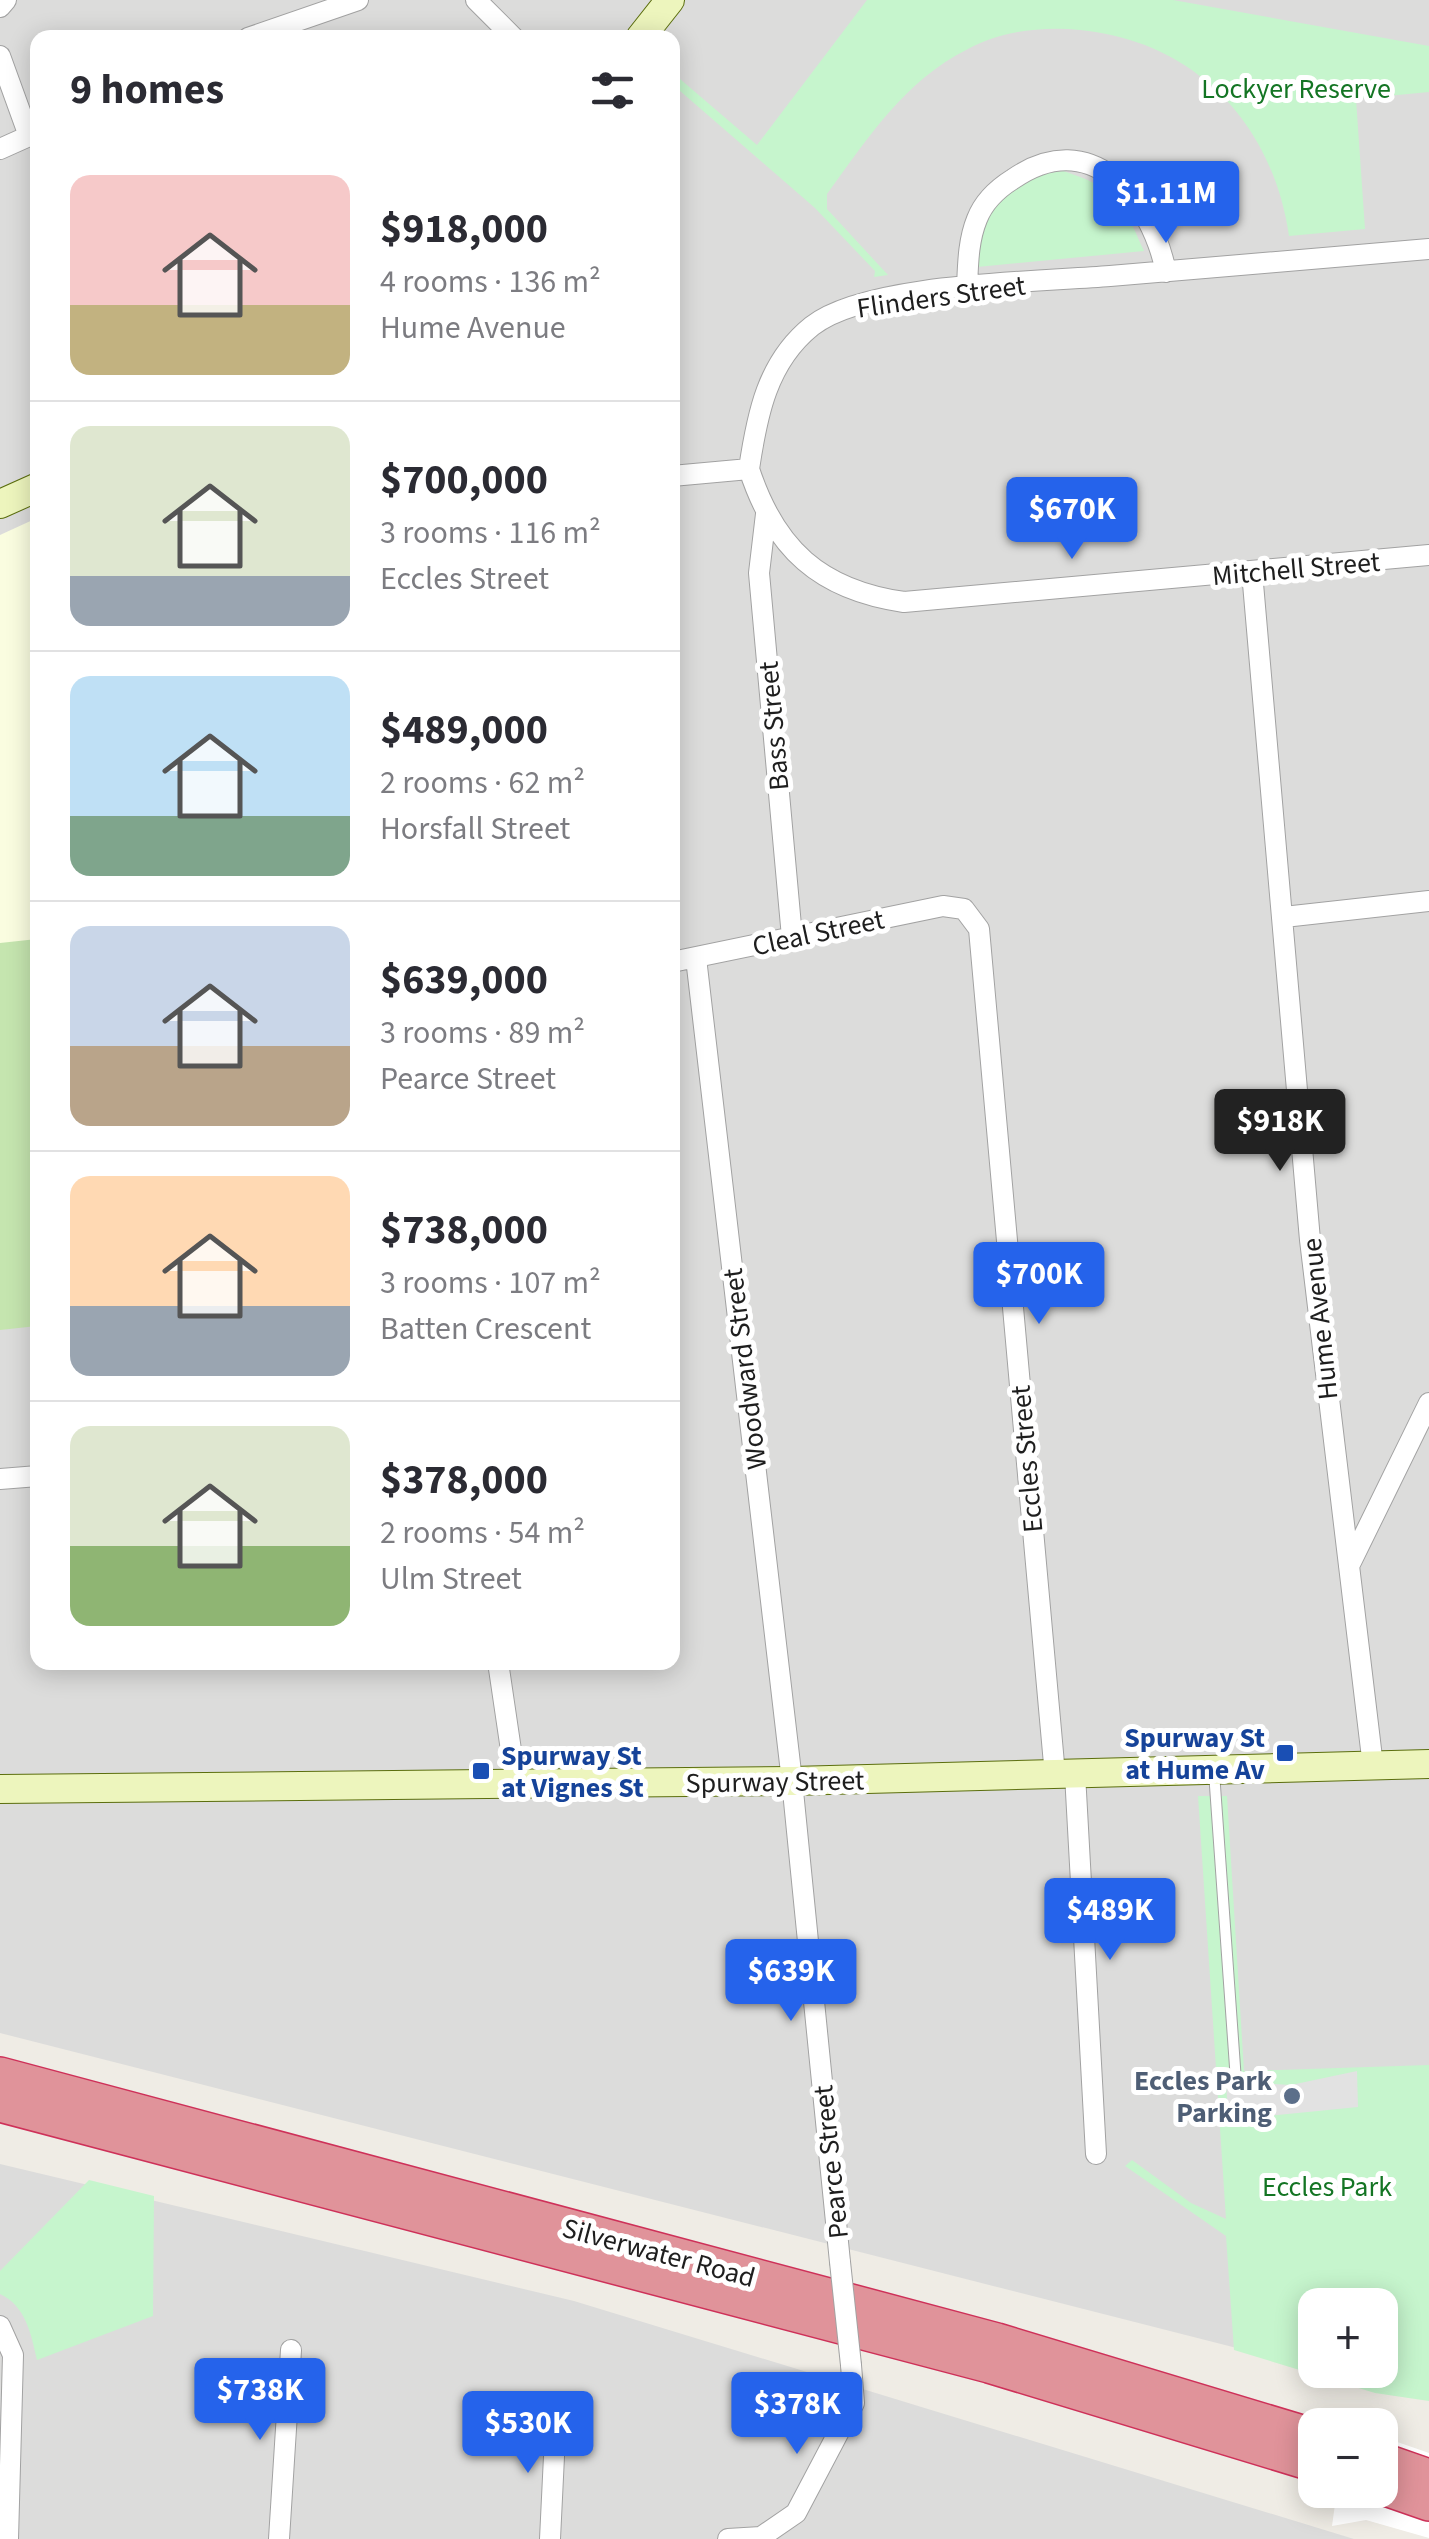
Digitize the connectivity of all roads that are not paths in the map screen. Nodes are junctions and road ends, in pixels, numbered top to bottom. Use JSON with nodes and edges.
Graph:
{"nodes":[{"id":1,"x":6,"y":0,"type":"edge"},
{"id":2,"x":358,"y":0,"type":"edge"},
{"id":3,"x":476,"y":0,"type":"edge"},
{"id":4,"x":670,"y":0,"type":"edge"},
{"id":5,"x":0,"y":8,"type":"edge"},
{"id":6,"x":271,"y":30,"type":"edge"},
{"id":7,"x":506,"y":30,"type":"edge"},
{"id":8,"x":646,"y":30,"type":"edge"},
{"id":9,"x":0,"y":56,"type":"edge"},
{"id":10,"x":30,"y":127,"type":"edge"},
{"id":11,"x":30,"y":135,"type":"edge"},
{"id":12,"x":0,"y":149,"type":"edge"},
{"id":13,"x":1429,"y":249,"type":"edge"},
{"id":14,"x":1166,"y":272,"type":"junction"},
{"id":15,"x":967,"y":288,"type":"junction"},
{"id":16,"x":749,"y":469,"type":"junction"},
{"id":17,"x":680,"y":475,"type":"edge"},
{"id":18,"x":30,"y":491,"type":"edge"},
{"id":19,"x":0,"y":504,"type":"edge"},
{"id":20,"x":766,"y":514,"type":"junction"},
{"id":21,"x":1429,"y":555,"type":"edge"},
{"id":22,"x":1252,"y":572,"type":"junction"},
{"id":23,"x":1429,"y":900,"type":"edge"},
{"id":24,"x":964,"y":908,"type":"joint"},
{"id":25,"x":1284,"y":916,"type":"junction"},
{"id":26,"x":792,"y":937,"type":"junction"},
{"id":27,"x":696,"y":958,"type":"junction"},
{"id":28,"x":680,"y":961,"type":"edge"},
{"id":29,"x":1429,"y":1403,"type":"edge"},
{"id":30,"x":30,"y":1477,"type":"edge"},
{"id":31,"x":0,"y":1479,"type":"edge"},
{"id":32,"x":1350,"y":1566,"type":"junction"},
{"id":33,"x":499,"y":1670,"type":"edge"},
{"id":34,"x":1429,"y":1764,"type":"edge"},
{"id":35,"x":1374,"y":1766,"type":"junction"},
{"id":36,"x":1214,"y":1772,"type":"junction"},
{"id":37,"x":1065,"y":1775,"type":"junction"},
{"id":38,"x":792,"y":1781,"type":"junction"},
{"id":39,"x":516,"y":1784,"type":"junction"},
{"id":40,"x":0,"y":1789,"type":"edge"},
{"id":41,"x":0,"y":2075,"type":"edge"},
{"id":42,"x":1236,"y":2081,"type":"dead end"},
{"id":43,"x":0,"y":2104,"type":"edge"},
{"id":44,"x":1096,"y":2154,"type":"dead end"},
{"id":45,"x":0,"y":2326,"type":"edge"},
{"id":46,"x":291,"y":2350,"type":"dead end"},
{"id":47,"x":556,"y":2415,"type":"dead end"},
{"id":48,"x":1298,"y":2433,"type":"edge"},
{"id":49,"x":1298,"y":2459,"type":"edge"},
{"id":50,"x":1398,"y":2466,"type":"edge"},
{"id":51,"x":1429,"y":2476,"type":"edge"},
{"id":52,"x":1398,"y":2492,"type":"edge"},
{"id":53,"x":1429,"y":2503,"type":"edge"},
{"id":54,"x":8,"y":2539,"type":"edge"},
{"id":55,"x":279,"y":2539,"type":"edge"},
{"id":56,"x":550,"y":2539,"type":"edge"},
{"id":57,"x":728,"y":2539,"type":"edge"}],
"edges":[{"from":1,"to":5,"type":"street"},
{"from":2,"to":6,"type":"street"},
{"from":3,"to":7,"type":"street"},
{"from":4,"to":8,"type":"street"},
{"from":9,"to":10,"type":"street"},
{"from":11,"to":12,"type":"street"},
{"from":13,"to":14,"type":"street","name":"Flinders Street"},
{"from":14,"to":15,"type":"street","name":"Flinders Street"},
{"from":14,"to":15,"type":"street"},
{"from":15,"to":16,"type":"street","name":"Flinders Street"},
{"from":16,"to":17,"type":"street"},
{"from":16,"to":20,"type":"street","name":"Mitchell Street"},
{"from":18,"to":19,"type":"street"},
{"from":20,"to":22,"type":"street","name":"Mitchell Street"},
{"from":20,"to":26,"type":"street","name":"Bass Street"},
{"from":21,"to":22,"type":"street","name":"Mitchell Street"},
{"from":22,"to":25,"type":"street","name":"Hume Avenue"},
{"from":23,"to":25,"type":"street"},
{"from":24,"to":26,"type":"street","name":"Cleal Street"},
{"from":24,"to":37,"type":"street","name":"Eccles Street"},
{"from":25,"to":32,"type":"street","name":"Hume Avenue"},
{"from":26,"to":27,"type":"street","name":"Cleal Street"},
{"from":27,"to":28,"type":"street","name":"Cleal Street"},
{"from":27,"to":38,"type":"street","name":"Woodward Street"},
{"from":29,"to":32,"type":"street"},
{"from":30,"to":31,"type":"street"},
{"from":32,"to":35,"type":"street","name":"Hume Avenue"},
{"from":33,"to":39,"type":"street"},
{"from":34,"to":35,"type":"street","name":"Spurway Street"},
{"from":35,"to":36,"type":"street","name":"Spurway Street"},
{"from":36,"to":37,"type":"street","name":"Spurway Street"},
{"from":36,"to":42,"type":"lane"},
{"from":37,"to":38,"type":"street","name":"Spurway Street"},
{"from":37,"to":44,"type":"street","name":"Eccles Street"},
{"from":38,"to":39,"type":"street","name":"Spurway Street"},
{"from":38,"to":57,"type":"street","name":"Pearce Street","bridge":true},
{"from":39,"to":40,"type":"street","name":"Spurway Street"},
{"from":41,"to":48,"type":"highway","name":"Silverwater Road"},
{"from":43,"to":49,"type":"highway","name":"Silverwater Road"},
{"from":45,"to":54,"type":"street"},
{"from":46,"to":55,"type":"street"},
{"from":47,"to":56,"type":"street"},
{"from":50,"to":51,"type":"highway"},
{"from":52,"to":53,"type":"highway"}]}
